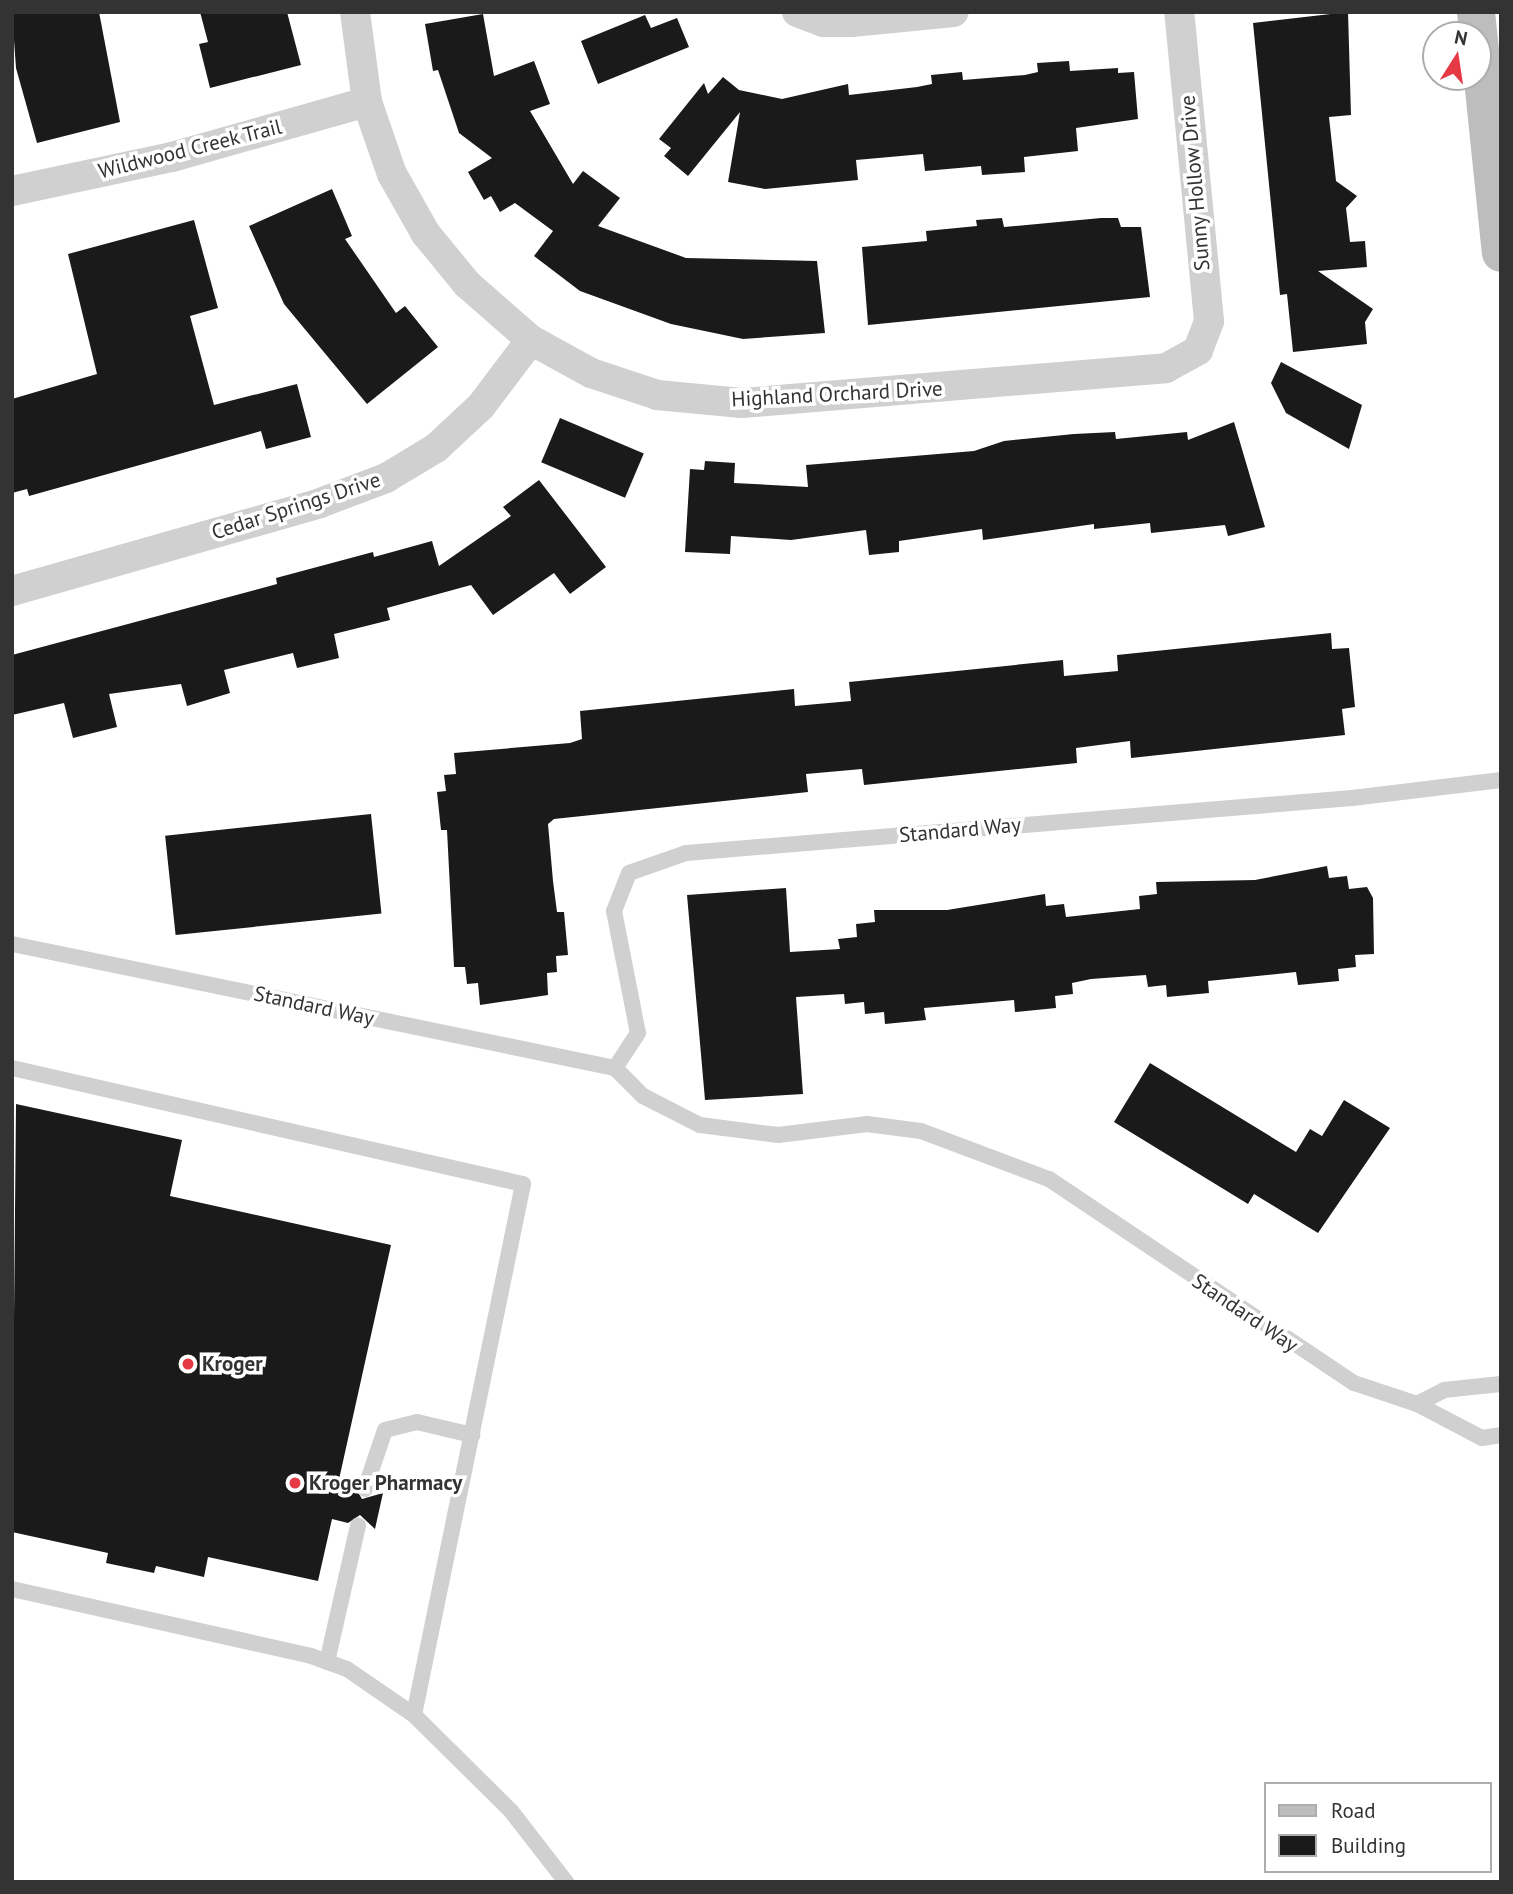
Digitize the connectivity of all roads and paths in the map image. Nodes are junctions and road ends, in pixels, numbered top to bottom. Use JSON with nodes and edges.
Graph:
{"nodes":[{"id":1,"x":355,"y":12,"type":"edge"},
{"id":2,"x":797,"y":12,"type":"edge"},
{"id":3,"x":954,"y":12,"type":"edge"},
{"id":4,"x":1179,"y":12,"type":"edge"},
{"id":5,"x":1476,"y":12,"type":"edge"},
{"id":6,"x":367,"y":102,"type":"junction"},
{"id":7,"x":12,"y":191,"type":"edge"},
{"id":8,"x":1501,"y":253,"type":"edge"},
{"id":9,"x":531,"y":340,"type":"junction"},
{"id":10,"x":1198,"y":351,"type":"joint"},
{"id":11,"x":12,"y":591,"type":"edge"},
{"id":12,"x":1501,"y":780,"type":"edge"},
{"id":13,"x":12,"y":944,"type":"edge"},
{"id":14,"x":12,"y":1068,"type":"edge"},
{"id":15,"x":615,"y":1068,"type":"junction"},
{"id":16,"x":1501,"y":1384,"type":"edge"},
{"id":17,"x":1418,"y":1404,"type":"junction"},
{"id":18,"x":472,"y":1435,"type":"junction"},
{"id":19,"x":1501,"y":1435,"type":"edge"},
{"id":20,"x":365,"y":1489,"type":"dead end"},
{"id":21,"x":358,"y":1525,"type":"dead end"},
{"id":22,"x":12,"y":1589,"type":"edge"},
{"id":23,"x":327,"y":1662,"type":"junction"},
{"id":24,"x":414,"y":1715,"type":"junction"},
{"id":25,"x":566,"y":1882,"type":"edge"}],
"edges":[{"from":1,"to":6,"type":"street","name":"Highland Orchard Drive"},
{"from":2,"to":3,"type":"street"},
{"from":4,"to":10,"type":"street","name":"Sunny Hollow Drive"},
{"from":5,"to":8,"type":"street"},
{"from":6,"to":7,"type":"street","name":"Wildwood Creek Trail"},
{"from":6,"to":9,"type":"street","name":"Highland Orchard Drive"},
{"from":9,"to":10,"type":"street","name":"Highland Orchard Drive"},
{"from":9,"to":11,"type":"street","name":"Cedar Springs Drive"},
{"from":12,"to":15,"type":"lane","name":"Standard Way"},
{"from":13,"to":15,"type":"lane","name":"Standard Way"},
{"from":14,"to":18,"type":"lane"},
{"from":15,"to":17,"type":"lane","name":"Standard Way"},
{"from":16,"to":17,"type":"lane"},
{"from":17,"to":19,"type":"lane","name":"Standard Way"},
{"from":18,"to":20,"type":"lane"},
{"from":18,"to":24,"type":"lane"},
{"from":21,"to":23,"type":"lane"},
{"from":22,"to":23,"type":"lane"},
{"from":23,"to":24,"type":"lane"},
{"from":24,"to":25,"type":"lane"}]}
